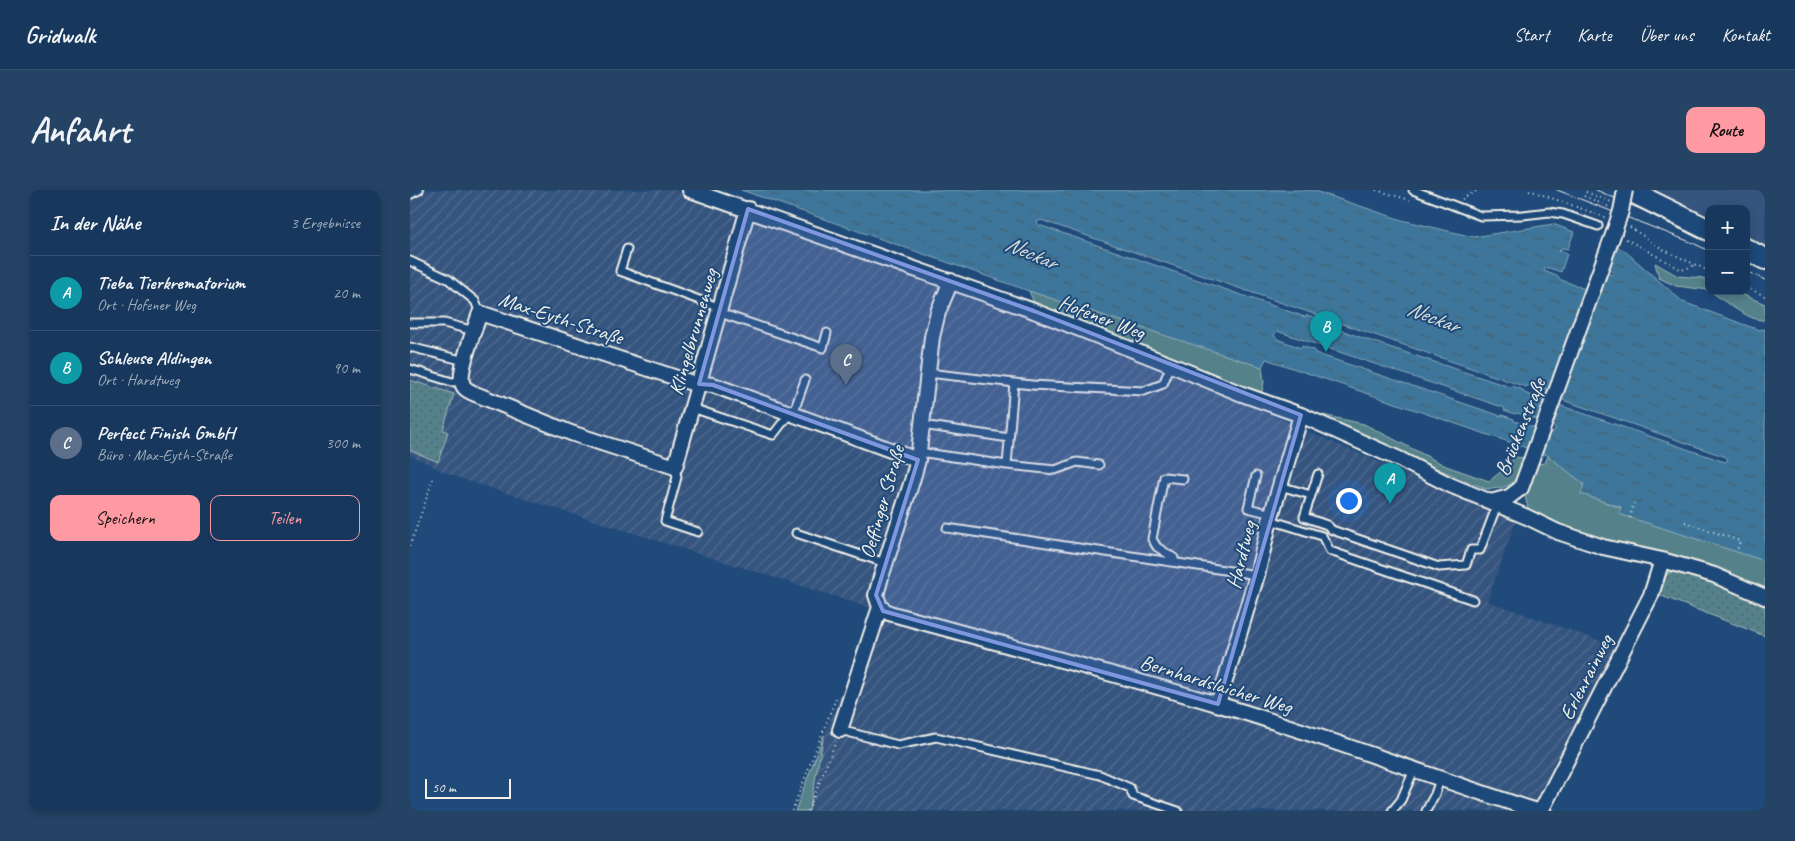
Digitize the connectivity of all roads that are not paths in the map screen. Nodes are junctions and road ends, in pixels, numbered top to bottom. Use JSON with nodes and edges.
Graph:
{"nodes":[{"id":1,"x":419,"y":190,"type":"edge"},
{"id":2,"x":690,"y":190,"type":"edge"},
{"id":3,"x":1413,"y":190,"type":"edge"},
{"id":4,"x":1625,"y":195,"type":"edge"},
{"id":5,"x":410,"y":196,"type":"edge"},
{"id":6,"x":748,"y":209,"type":"junction"},
{"id":7,"x":1598,"y":226,"type":"dead end"},
{"id":8,"x":1705,"y":228,"type":"edge"},
{"id":9,"x":627,"y":249,"type":"dead end"},
{"id":10,"x":1748,"y":250,"type":"edge"},
{"id":11,"x":1765,"y":258,"type":"edge"},
{"id":12,"x":410,"y":261,"type":"edge"},
{"id":13,"x":951,"y":281,"type":"junction"},
{"id":14,"x":720,"y":310,"type":"junction"},
{"id":15,"x":480,"y":313,"type":"junction"},
{"id":16,"x":410,"y":323,"type":"edge"},
{"id":17,"x":474,"y":331,"type":"junction"},
{"id":18,"x":828,"y":334,"type":"dead end"},
{"id":19,"x":410,"y":347,"type":"edge"},
{"id":20,"x":465,"y":361,"type":"junction"},
{"id":21,"x":1171,"y":365,"type":"junction"},
{"id":22,"x":410,"y":369,"type":"edge"},
{"id":23,"x":928,"y":373,"type":"junction"},
{"id":24,"x":805,"y":380,"type":"dead end"},
{"id":25,"x":462,"y":381,"type":"junction"},
{"id":26,"x":1014,"y":383,"type":"junction"},
{"id":27,"x":698,"y":384,"type":"junction"},
{"id":28,"x":692,"y":408,"type":"junction"},
{"id":29,"x":792,"y":414,"type":"junction"},
{"id":30,"x":1301,"y":415,"type":"junction"},
{"id":31,"x":922,"y":425,"type":"junction"},
{"id":32,"x":1009,"y":438,"type":"junction"},
{"id":33,"x":918,"y":456,"type":"junction"},
{"id":34,"x":1099,"y":464,"type":"dead end"},
{"id":35,"x":1007,"y":465,"type":"junction"},
{"id":36,"x":675,"y":467,"type":"junction"},
{"id":37,"x":1318,"y":474,"type":"dead end"},
{"id":38,"x":1256,"y":476,"type":"dead end"},
{"id":39,"x":1183,"y":479,"type":"dead end"},
{"id":40,"x":1280,"y":486,"type":"junction"},
{"id":41,"x":1311,"y":495,"type":"junction"},
{"id":42,"x":1494,"y":504,"type":"junction"},
{"id":43,"x":1271,"y":517,"type":"junction"},
{"id":44,"x":947,"y":528,"type":"dead end"},
{"id":45,"x":698,"y":532,"type":"dead end"},
{"id":46,"x":796,"y":533,"type":"dead end"},
{"id":47,"x":1662,"y":560,"type":"junction"},
{"id":48,"x":1174,"y":562,"type":"junction"},
{"id":49,"x":885,"y":563,"type":"junction"},
{"id":50,"x":1257,"y":575,"type":"junction"},
{"id":51,"x":1765,"y":597,"type":"edge"},
{"id":52,"x":1473,"y":600,"type":"dead end"},
{"id":53,"x":880,"y":607,"type":"junction"},
{"id":54,"x":1218,"y":704,"type":"junction"},
{"id":55,"x":840,"y":730,"type":"joint"},
{"id":56,"x":1414,"y":770,"type":"junction"},
{"id":57,"x":1440,"y":779,"type":"junction"},
{"id":58,"x":1178,"y":811,"type":"edge"},
{"id":59,"x":1392,"y":811,"type":"edge"},
{"id":60,"x":1426,"y":811,"type":"edge"},
{"id":61,"x":1539,"y":811,"type":"edge"}],
"edges":[{"from":1,"to":5,"type":"lane"},
{"from":2,"to":6,"type":"street","name":"Hofener Weg"},
{"from":3,"to":7,"type":"lane"},
{"from":4,"to":8,"type":"main road"},
{"from":4,"to":42,"type":"street","name":"Brückenstraße","bridge":true},
{"from":6,"to":13,"type":"street","name":"Hofener Weg"},
{"from":6,"to":14,"type":"street","name":"Klingelbrunnenweg"},
{"from":9,"to":14,"type":"lane"},
{"from":10,"to":11,"type":"main road"},
{"from":12,"to":15,"type":"lane"},
{"from":13,"to":21,"type":"street","name":"Hofener Weg"},
{"from":13,"to":23,"type":"street","name":"Oeffinger Straße"},
{"from":14,"to":18,"type":"lane"},
{"from":14,"to":27,"type":"street","name":"Klingelbrunnenweg"},
{"from":15,"to":17,"type":"street","name":"Max-Eyth-Straße"},
{"from":15,"to":27,"type":"street","name":"Max-Eyth-Straße"},
{"from":16,"to":17,"type":"lane"},
{"from":17,"to":20,"type":"street","name":"Max-Eyth-Straße"},
{"from":19,"to":20,"type":"lane"},
{"from":20,"to":25,"type":"street","name":"Max-Eyth-Straße"},
{"from":21,"to":26,"type":"lane"},
{"from":21,"to":30,"type":"street","name":"Hofener Weg"},
{"from":22,"to":25,"type":"lane"},
{"from":23,"to":26,"type":"lane"},
{"from":23,"to":31,"type":"street","name":"Oeffinger Straße"},
{"from":24,"to":29,"type":"lane"},
{"from":25,"to":36,"type":"street"},
{"from":26,"to":32,"type":"lane"},
{"from":27,"to":28,"type":"street","name":"Klingelbrunnenweg"},
{"from":27,"to":29,"type":"street","name":"Max-Eyth-Straße"},
{"from":28,"to":29,"type":"lane"},
{"from":28,"to":36,"type":"street","name":"Klingelbrunnenweg"},
{"from":29,"to":33,"type":"street","name":"Max-Eyth-Straße"},
{"from":30,"to":40,"type":"street","name":"Hardtweg"},
{"from":30,"to":42,"type":"street","name":"Hofener Weg"},
{"from":31,"to":32,"type":"lane"},
{"from":31,"to":33,"type":"street","name":"Oeffinger Straße"},
{"from":32,"to":35,"type":"lane"},
{"from":33,"to":35,"type":"lane"},
{"from":33,"to":49,"type":"street","name":"Oeffinger Straße"},
{"from":34,"to":35,"type":"lane"},
{"from":36,"to":45,"type":"lane"},
{"from":37,"to":41,"type":"lane"},
{"from":38,"to":43,"type":"lane"},
{"from":39,"to":48,"type":"lane"},
{"from":40,"to":41,"type":"lane"},
{"from":40,"to":43,"type":"street","name":"Hardtweg"},
{"from":41,"to":42,"type":"lane"},
{"from":42,"to":47,"type":"street","name":"Brückenstraße"},
{"from":43,"to":50,"type":"street","name":"Hardtweg"},
{"from":43,"to":52,"type":"lane"},
{"from":44,"to":48,"type":"lane"},
{"from":46,"to":49,"type":"lane"},
{"from":47,"to":51,"type":"street","name":"Brückenstraße"},
{"from":47,"to":61,"type":"street","name":"Erlenrainweg"},
{"from":48,"to":50,"type":"lane"},
{"from":49,"to":53,"type":"street","name":"Oeffinger Straße"},
{"from":50,"to":54,"type":"street","name":"Hardtweg"},
{"from":53,"to":54,"type":"street","name":"Bernhardslaicher Weg"},
{"from":53,"to":55,"type":"street","name":"Oeffinger Straße"},
{"from":54,"to":56,"type":"street","name":"Bernhardslaicher Weg"},
{"from":55,"to":58,"type":"lane"},
{"from":56,"to":57,"type":"street","name":"Bernhardslaicher Weg"},
{"from":56,"to":59,"type":"lane"},
{"from":57,"to":60,"type":"lane"},
{"from":57,"to":61,"type":"street","name":"Bernhardslaicher Weg"}]}
